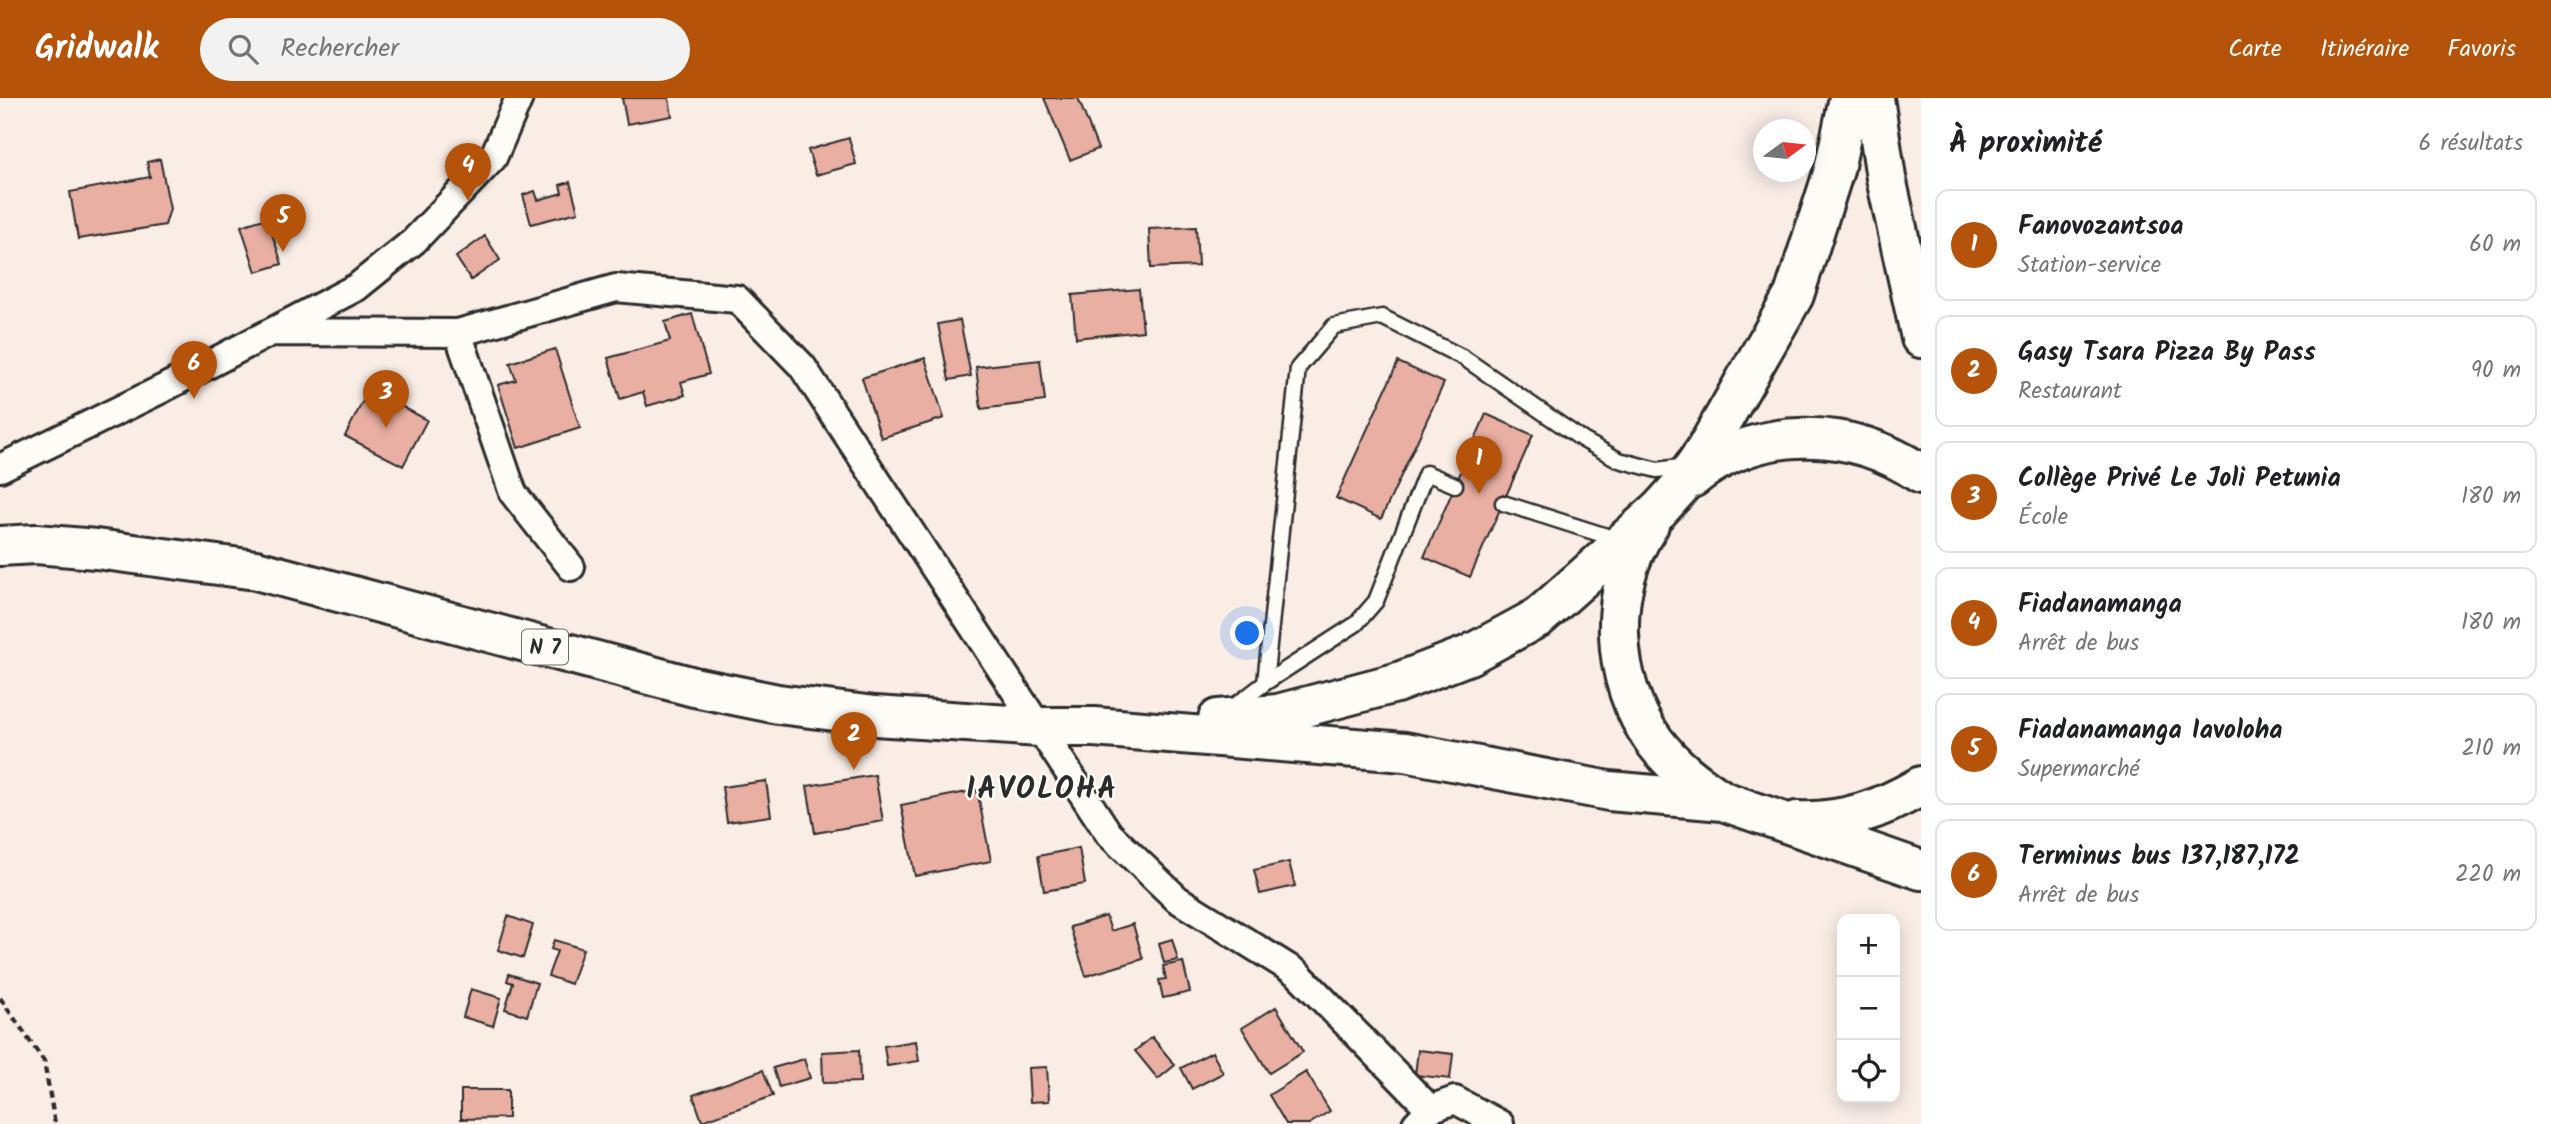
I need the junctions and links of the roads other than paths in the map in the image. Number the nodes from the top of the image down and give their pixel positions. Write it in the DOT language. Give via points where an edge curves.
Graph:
graph roads {
  1 [pos="519,98"];
  2 [pos="1849,98"];
  3 [pos="1874,98"];
  4 [pos="273,332"];
  5 [pos="458,333"];
  6 [pos="1921,338"];
  7 [pos="0,468"];
  8 [pos="1921,474"];
  9 [pos="1455,485"];
  10 [pos="1678,487"];
  11 [pos="1503,503"];
  12 [pos="1623,541"];
  13 [pos="0,546"];
  14 [pos="571,567"];
  15 [pos="1265,683"];
  16 [pos="1218,719"];
  17 [pos="1040,727"];
  18 [pos="1094,727"];
  19 [pos="1921,786"];
  20 [pos="1723,801"];
  21 [pos="1767,816"];
  22 [pos="1921,870"];
  23 [pos="1423,1117"];
  24 [pos="1500,1124"];
  1 -- 4 [label="street" via="493,158 414,241 357,287"];
  2 -- 10 [label="main road" via="1834,170 1794,295"];
  3 -- 6 [label="main road" via="1886,178"];
  4 -- 5 [label="street"];
  4 -- 7 [label="street"];
  5 -- 14 [label="street" via="513,494"];
  5 -- 17 [label="street" via="616,288 737,299 802,366"];
  8 -- 10 [label="main road" via="1903,461 1847,441 1787,438 1729,455"];
  9 -- 15 [label="lane" via="1426,473 1376,601 1356,624"];
  10 -- 12 [label="main road"];
  10 -- 15 [label="lane" via="1657,470 1619,460 1583,440 1464,358 1381,317 1334,326 1298,368"];
  10 -- 20 [label="main road" via="1643,534 1630,563 1622,593 1620,654 1638,713 1654,740 1681,771"];
  11 -- 12 [label="lane"];
  12 -- 16 [label="main road" via="1539,617 1469,655 1396,683 1278,714"];
  13 -- 17 [label="main road, N 7" via="96,549 256,570 694,687 778,704"];
  15 -- 16 [label="lane"];
  16 -- 18 [label="main road"];
  17 -- 18 [label="main road, N 7"];
  17 -- 23 [label="street" via="1109,834 1177,899 1297,973"];
  18 -- 20 [label="main road" via="1405,752 1609,791"];
  19 -- 21 [label="main road" via="1864,814 1799,821"];
  20 -- 21 [label="main road"];
  21 -- 22 [label="main road"];
  23 -- 24 [label="street" via="1455,1100"];
}
